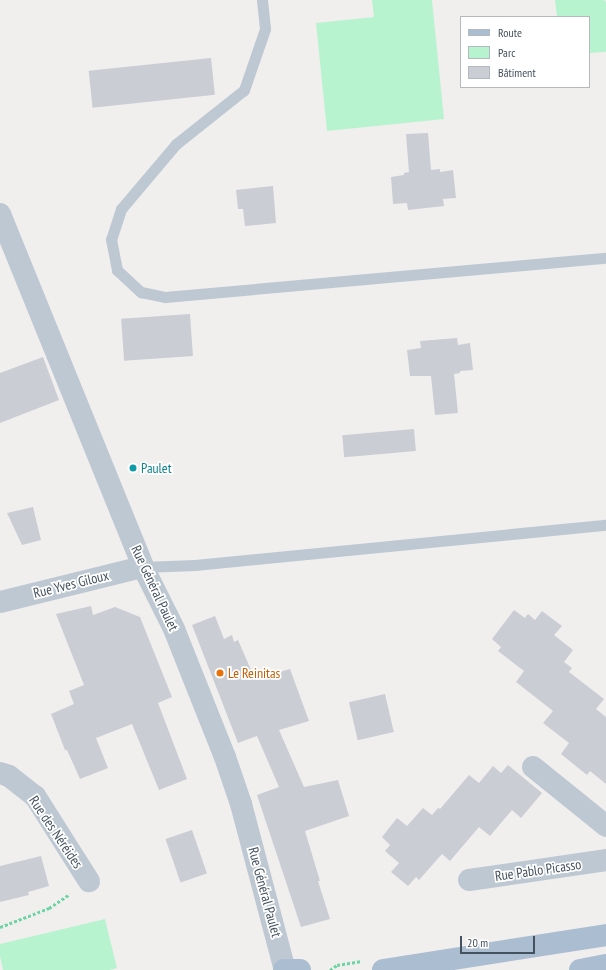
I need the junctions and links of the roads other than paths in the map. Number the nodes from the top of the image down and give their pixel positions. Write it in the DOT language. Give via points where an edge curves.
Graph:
graph roads {
  1 [pos="262,0"];
  2 [pos="0,214"];
  3 [pos="606,258"];
  4 [pos="606,525"];
  5 [pos="143,567"];
  6 [pos="0,602"];
  7 [pos="533,767"];
  8 [pos="0,773"];
  9 [pos="606,826"];
  10 [pos="606,860"];
  11 [pos="469,880"];
  12 [pos="89,881"];
  13 [pos="606,935"];
  14 [pos="606,965"];
  15 [pos="285,970"];
  16 [pos="300,970"];
  17 [pos="383,970"];
  18 [pos="580,970"];
  1 -- 3 [label="lane" via="265,29 244,90 176,144 121,209 111,238 117,270 141,292 165,297"];
  2 -- 5 [label="street, Rue Général Paulet"];
  4 -- 5 [label="lane" via="195,565"];
  5 -- 6 [label="street, Rue Yves Giloux"];
  5 -- 15 [label="street, Rue Général Paulet" via="174,629 227,764 241,804"];
  7 -- 9 [label="street"];
  8 -- 12 [label="street, Rue des Néréides" via="9,776 35,796"];
  10 -- 11 [label="street, Rue Pablo Picasso"];
  13 -- 17 [label="main road"];
  14 -- 18 [label="main road"];
  15 -- 16 [label="main road"];
}
